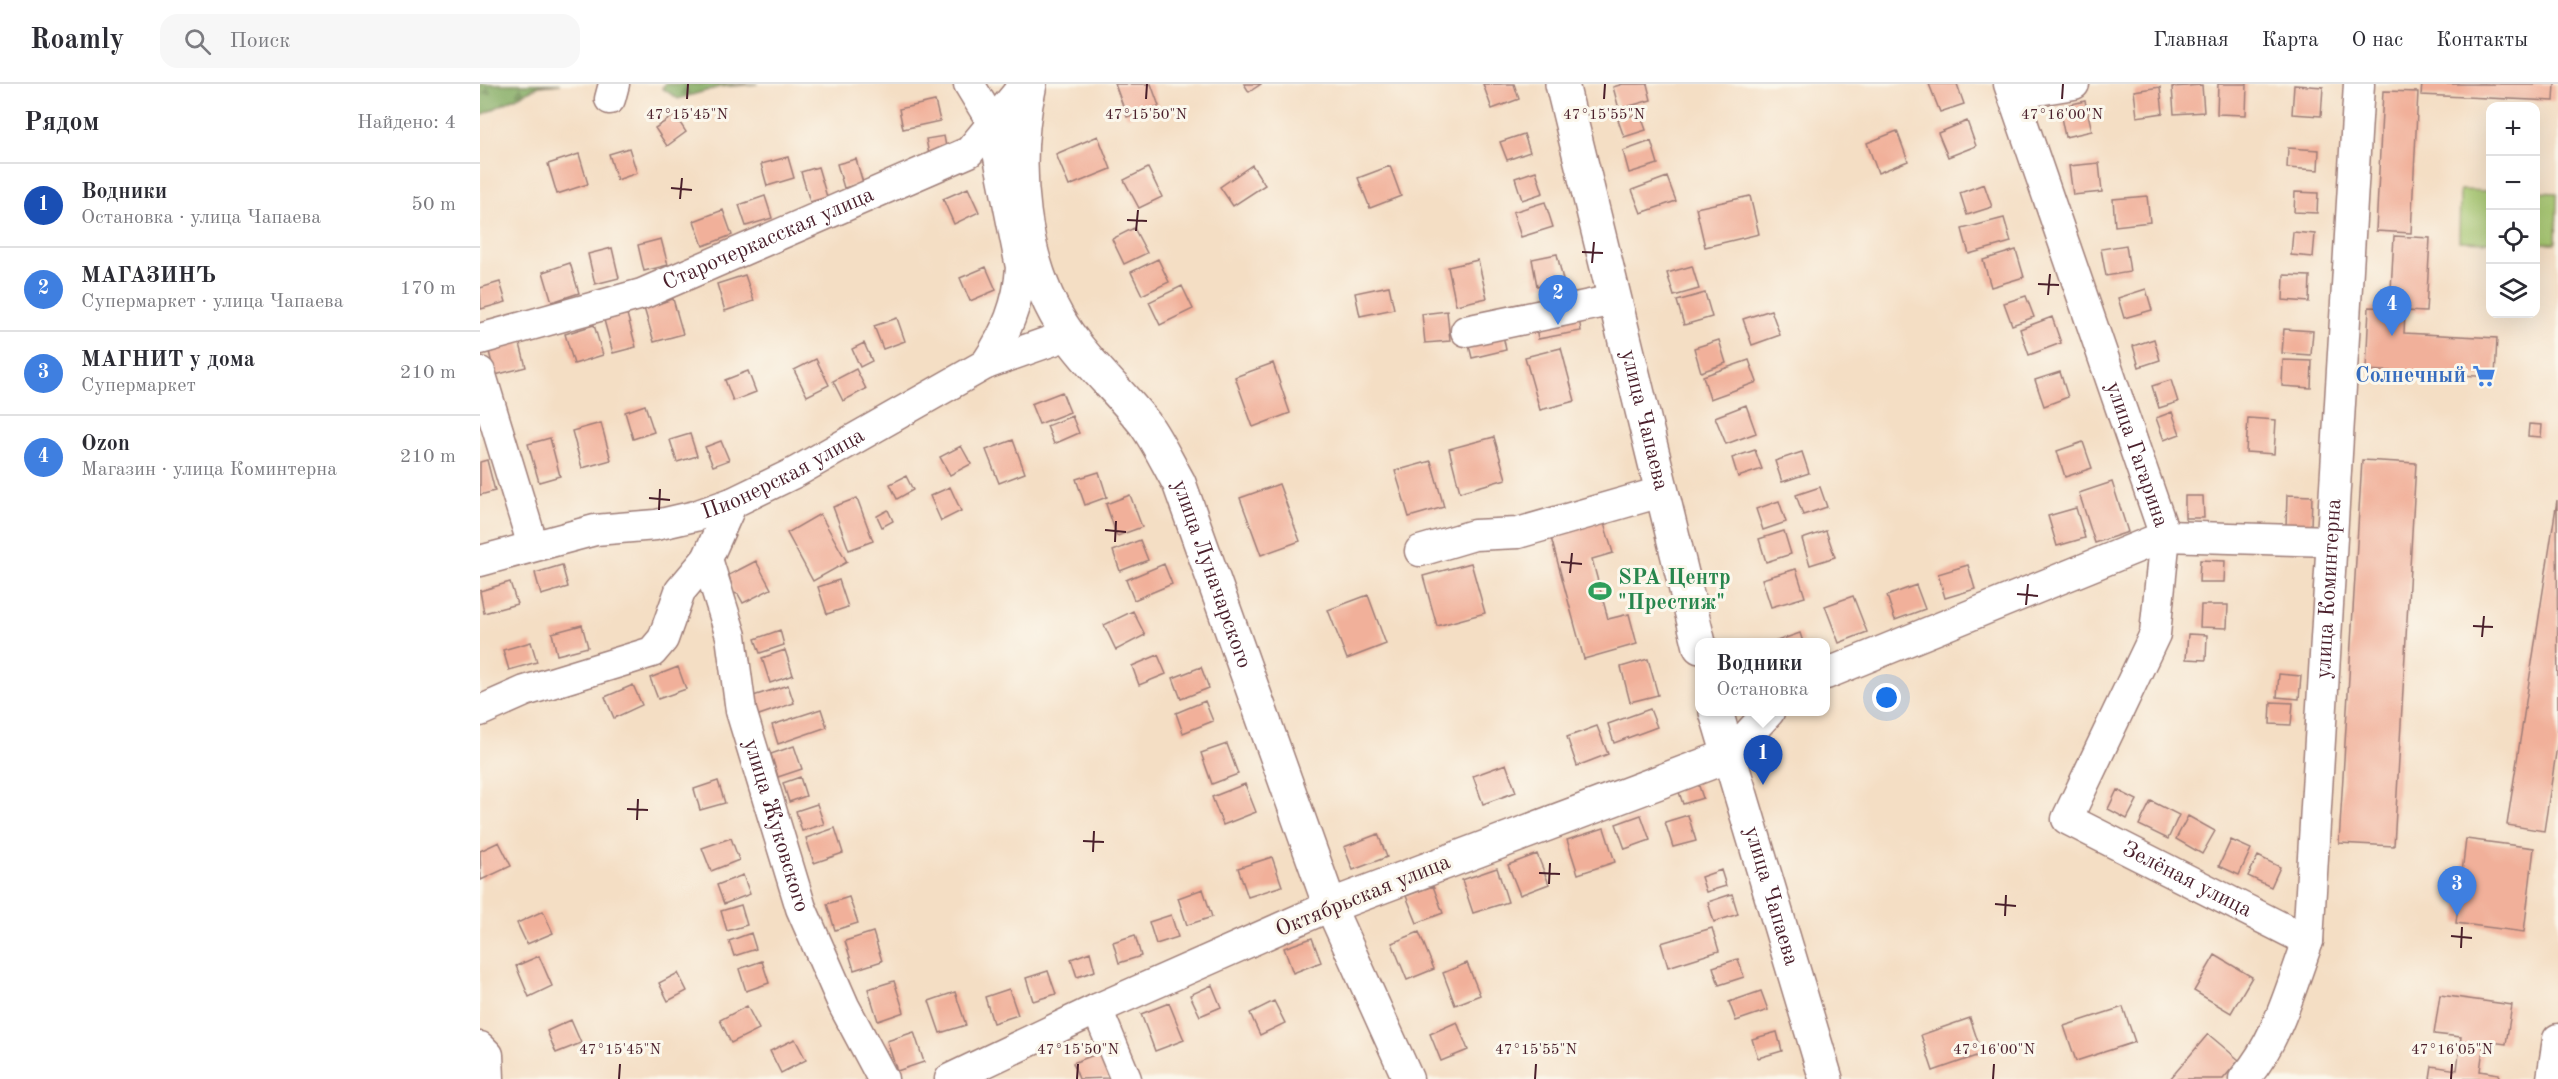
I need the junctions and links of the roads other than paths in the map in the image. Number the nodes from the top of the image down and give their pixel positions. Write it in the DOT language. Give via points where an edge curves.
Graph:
graph roads {
  1 [pos="969,84"];
  2 [pos="1025,84"];
  3 [pos="1030,84"];
  4 [pos="1562,84"];
  5 [pos="2074,84"];
  6 [pos="2359,84"];
  7 [pos="2011,89"];
  8 [pos="992,122"];
  9 [pos="1614,300"];
  10 [pos="1466,331"];
  11 [pos="1068,335"];
  12 [pos="480,339"];
  13 [pos="987,364"];
  14 [pos="480,372"];
  15 [pos="1661,492"];
  16 [pos="732,503"];
  17 [pos="2165,536"];
  18 [pos="2331,541"];
  19 [pos="533,546"];
  20 [pos="1420,551"];
  21 [pos="707,559"];
  22 [pos="480,561"];
  23 [pos="1698,638"];
  24 [pos="1830,672"];
  25 [pos="480,711"];
  26 [pos="1717,716"];
  27 [pos="1764,716"];
  28 [pos="1728,756"];
  29 [pos="2067,819"];
  30 [pos="1330,906"];
  31 [pos="2308,941"];
  32 [pos="1097,1009"];
  33 [pos="2558,1039"];
  34 [pos="480,1047"];
  35 [pos="489,1079"];
  36 [pos="883,1079"];
  37 [pos="950,1079"];
  38 [pos="1126,1079"];
  39 [pos="1407,1079"];
  40 [pos="1826,1079"];
  41 [pos="2244,1079"];
  42 [pos="2552,1079"];
  1 -- 8 [label="street"];
  2 -- 8 [label="street, Старочеркасская улица"];
  3 -- 11 [label="main road, улица Луначарского" via="1019,161 1023,202 1044,289"];
  4 -- 9 [label="main road, улица Чапаева"];
  5 -- 7 [label="street"];
  6 -- 18 [label="street, улица Коминтерна"];
  7 -- 17 [label="street, улица Гагарина"];
  8 -- 12 [label="street, Старочеркасская улица" via="969,152 642,294"];
  8 -- 13 [label="street" via="1021,267 1020,291 1013,314"];
  9 -- 10 [label="street"];
  9 -- 15 [label="main road, улица Чапаева"];
  11 -- 13 [label="street, Пионерская улица"];
  11 -- 30 [label="main road, улица Луначарского" via="1146,425 1179,483"];
  13 -- 16 [label="street, Пионерская улица" via="796,472"];
  14 -- 19 [label="street"];
  15 -- 20 [label="street" via="1518,533 1474,535"];
  15 -- 23 [label="main road, улица Чапаева"];
  16 -- 19 [label="street, Пионерская улица" via="656,525 595,530"];
  16 -- 21 [label="street"];
  17 -- 18 [label="street"];
  17 -- 24 [label="street"];
  17 -- 29 [label="street, улица Гагарина" via="2155,634"];
  18 -- 31 [label="street, улица Коминтерна"];
  19 -- 22 [label="street, Пионерская улица"];
  21 -- 25 [label="street" via="680,591 663,639 652,652 525,691"];
  21 -- 36 [label="street, улица Жуковского" via="731,636 741,711 801,908 844,1006"];
  26 -- 28 [label="main road, улица Чапаева"];
  27 -- 28 [label="street, Октябрьская улица"];
  28 -- 30 [label="main road, Октябрьская улица"];
  28 -- 40 [label="main road, улица Чапаева"];
  29 -- 31 [label="street, Зелёная улица"];
  30 -- 32 [label="street, Октябрьская улица"];
  30 -- 39 [label="street, улица Луначарского"];
  31 -- 41 [label="street, улица Коминтерна" via="2257,1065"];
  32 -- 37 [label="street, Октябрьская улица"];
  32 -- 38 [label="street"];
  33 -- 42 [label="street"];
  34 -- 35 [label="street" via="488,1055"];
}
